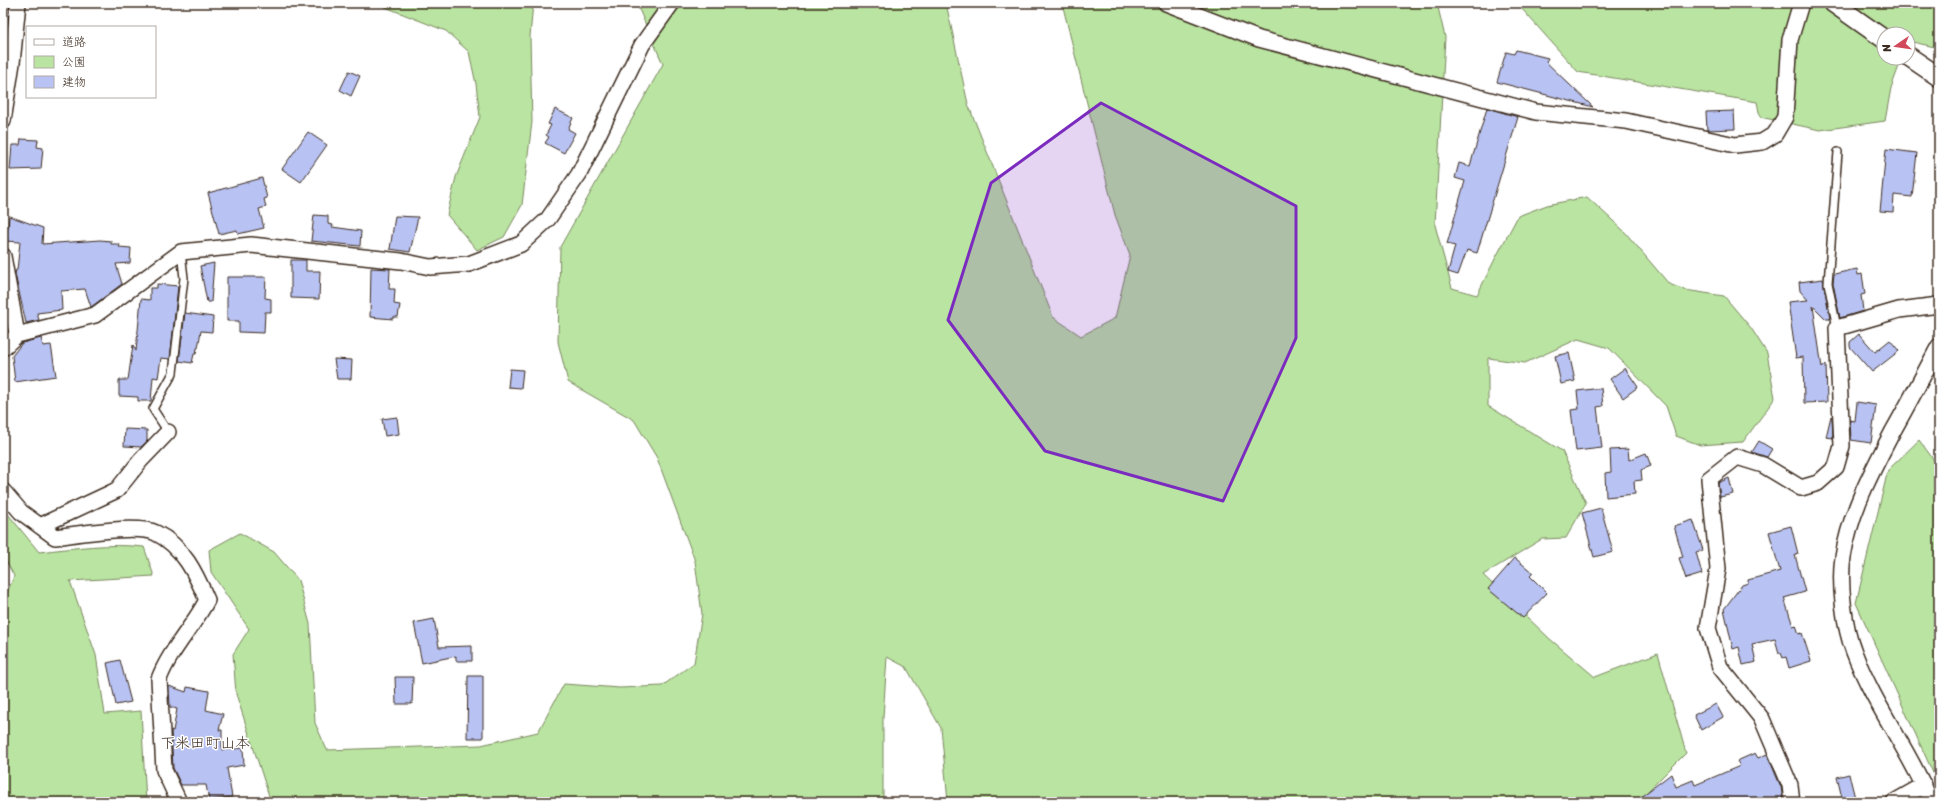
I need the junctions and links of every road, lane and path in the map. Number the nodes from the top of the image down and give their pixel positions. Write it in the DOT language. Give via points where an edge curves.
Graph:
graph roads {
  1 [pos="18,3"];
  2 [pos="672,3"];
  3 [pos="1166,3"];
  4 [pos="1801,3"];
  5 [pos="1833,3"];
  6 [pos="1876,33"];
  7 [pos="1916,61"];
  8 [pos="1939,77"];
  9 [pos="3,121"];
  10 [pos="1838,152"];
  11 [pos="181,252"];
  12 [pos="3,256"];
  13 [pos="1939,305"];
  14 [pos="1837,328"];
  15 [pos="17,335"];
  16 [pos="1939,346"];
  17 [pos="3,348"];
  18 [pos="168,432"];
  19 [pos="3,491"];
  20 [pos="40,526"];
  21 [pos="1924,786"];
  22 [pos="179,802"];
  23 [pos="1792,802"];
  24 [pos="1894,802"];
  25 [pos="1932,802"];
  1 -- 9 [label="street"];
  2 -- 11 [label="street" via="642,45 579,174 548,219 521,244 469,264 430,267 401,261 251,245"];
  3 -- 4 [label="street" via="1259,39 1536,112 1626,122 1735,145 1762,142 1775,134 1785,117 1790,40"];
  5 -- 6 [label="street"];
  7 -- 8 [label="street"];
  10 -- 14 [label="lane" via="1828,283"];
  11 -- 15 [label="street" via="95,315"];
  11 -- 18 [label="lane" via="184,278 173,373 153,409"];
  12 -- 15 [label="street"];
  13 -- 14 [label="street" via="1899,310"];
  14 -- 23 [label="street" via="1842,446 1836,467 1818,483 1801,488 1764,465 1737,457 1708,479 1718,569 1708,628 1720,667 1762,719 1790,785"];
  15 -- 17 [label="street"];
  16 -- 21 [label="street" via="1870,476 1850,528 1843,558 1843,605 1853,651"];
  18 -- 20 [label="street" via="117,490"];
  19 -- 20 [label="street" via="20,512"];
  20 -- 22 [label="street" via="55,537 126,529 155,532 188,560 199,581 207,600 198,618 164,666 159,679 164,770"];
  21 -- 24 [label="street"];
  21 -- 25 [label="street"];
}
